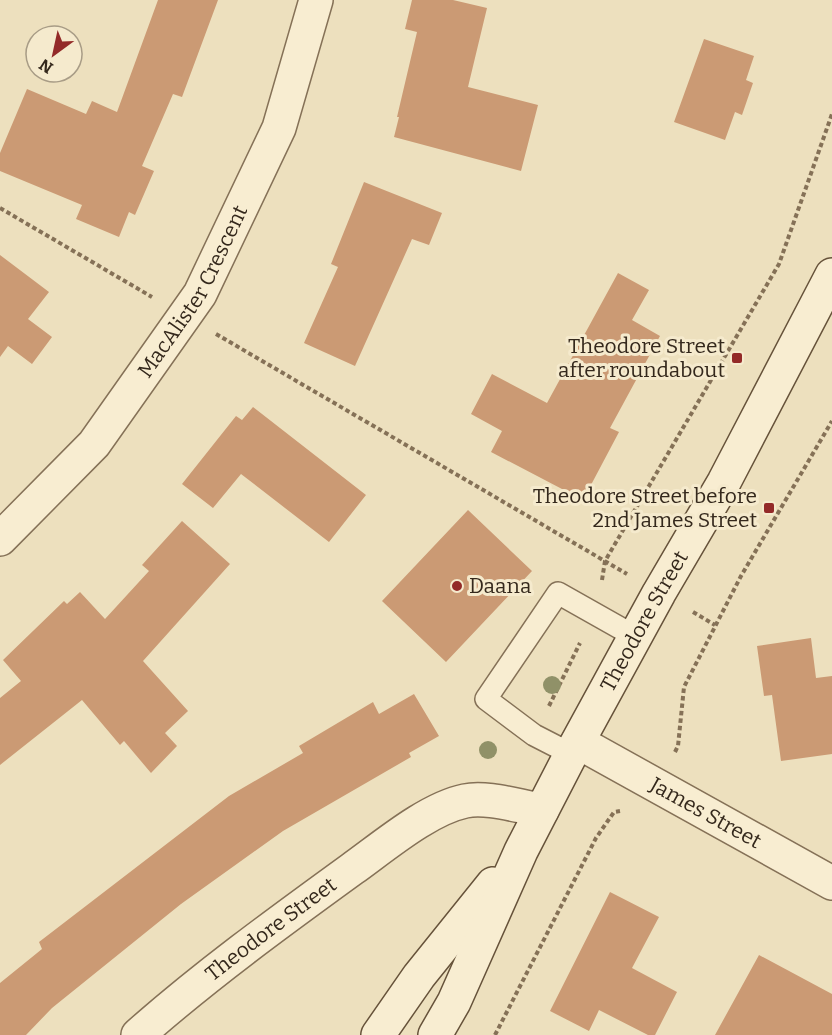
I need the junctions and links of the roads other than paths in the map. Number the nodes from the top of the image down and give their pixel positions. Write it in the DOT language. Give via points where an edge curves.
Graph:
graph roads {
  1 [pos="316,0"];
  2 [pos="832,276"];
  3 [pos="0,539"];
  4 [pos="636,637"];
  5 [pos="574,748"];
  6 [pos="542,810"];
  7 [pos="521,851"];
  8 [pos="832,883"];
  9 [pos="138,1035"];
  10 [pos="378,1035"];
  11 [pos="435,1035"];
  1 -- 3 [label="street, MacAlister Crescent" via="279,128 200,294 94,444"];
  2 -- 4 [label="street, Theodore Street" via="724,482"];
  4 -- 5 [label="street, Theodore Street"];
  4 -- 5 [label="lane" via="558,593 486,699 534,735"];
  5 -- 6 [label="street, Theodore Street"];
  5 -- 8 [label="street, James Street"];
  6 -- 7 [label="street, Theodore Street"];
  6 -- 9 [label="street, Theodore Street" via="479,800 438,811 260,936"];
  7 -- 10 [label="street, Theodore Street" via="419,976"];
  7 -- 11 [label="street, Theodore Street" via="454,1002"];
}
